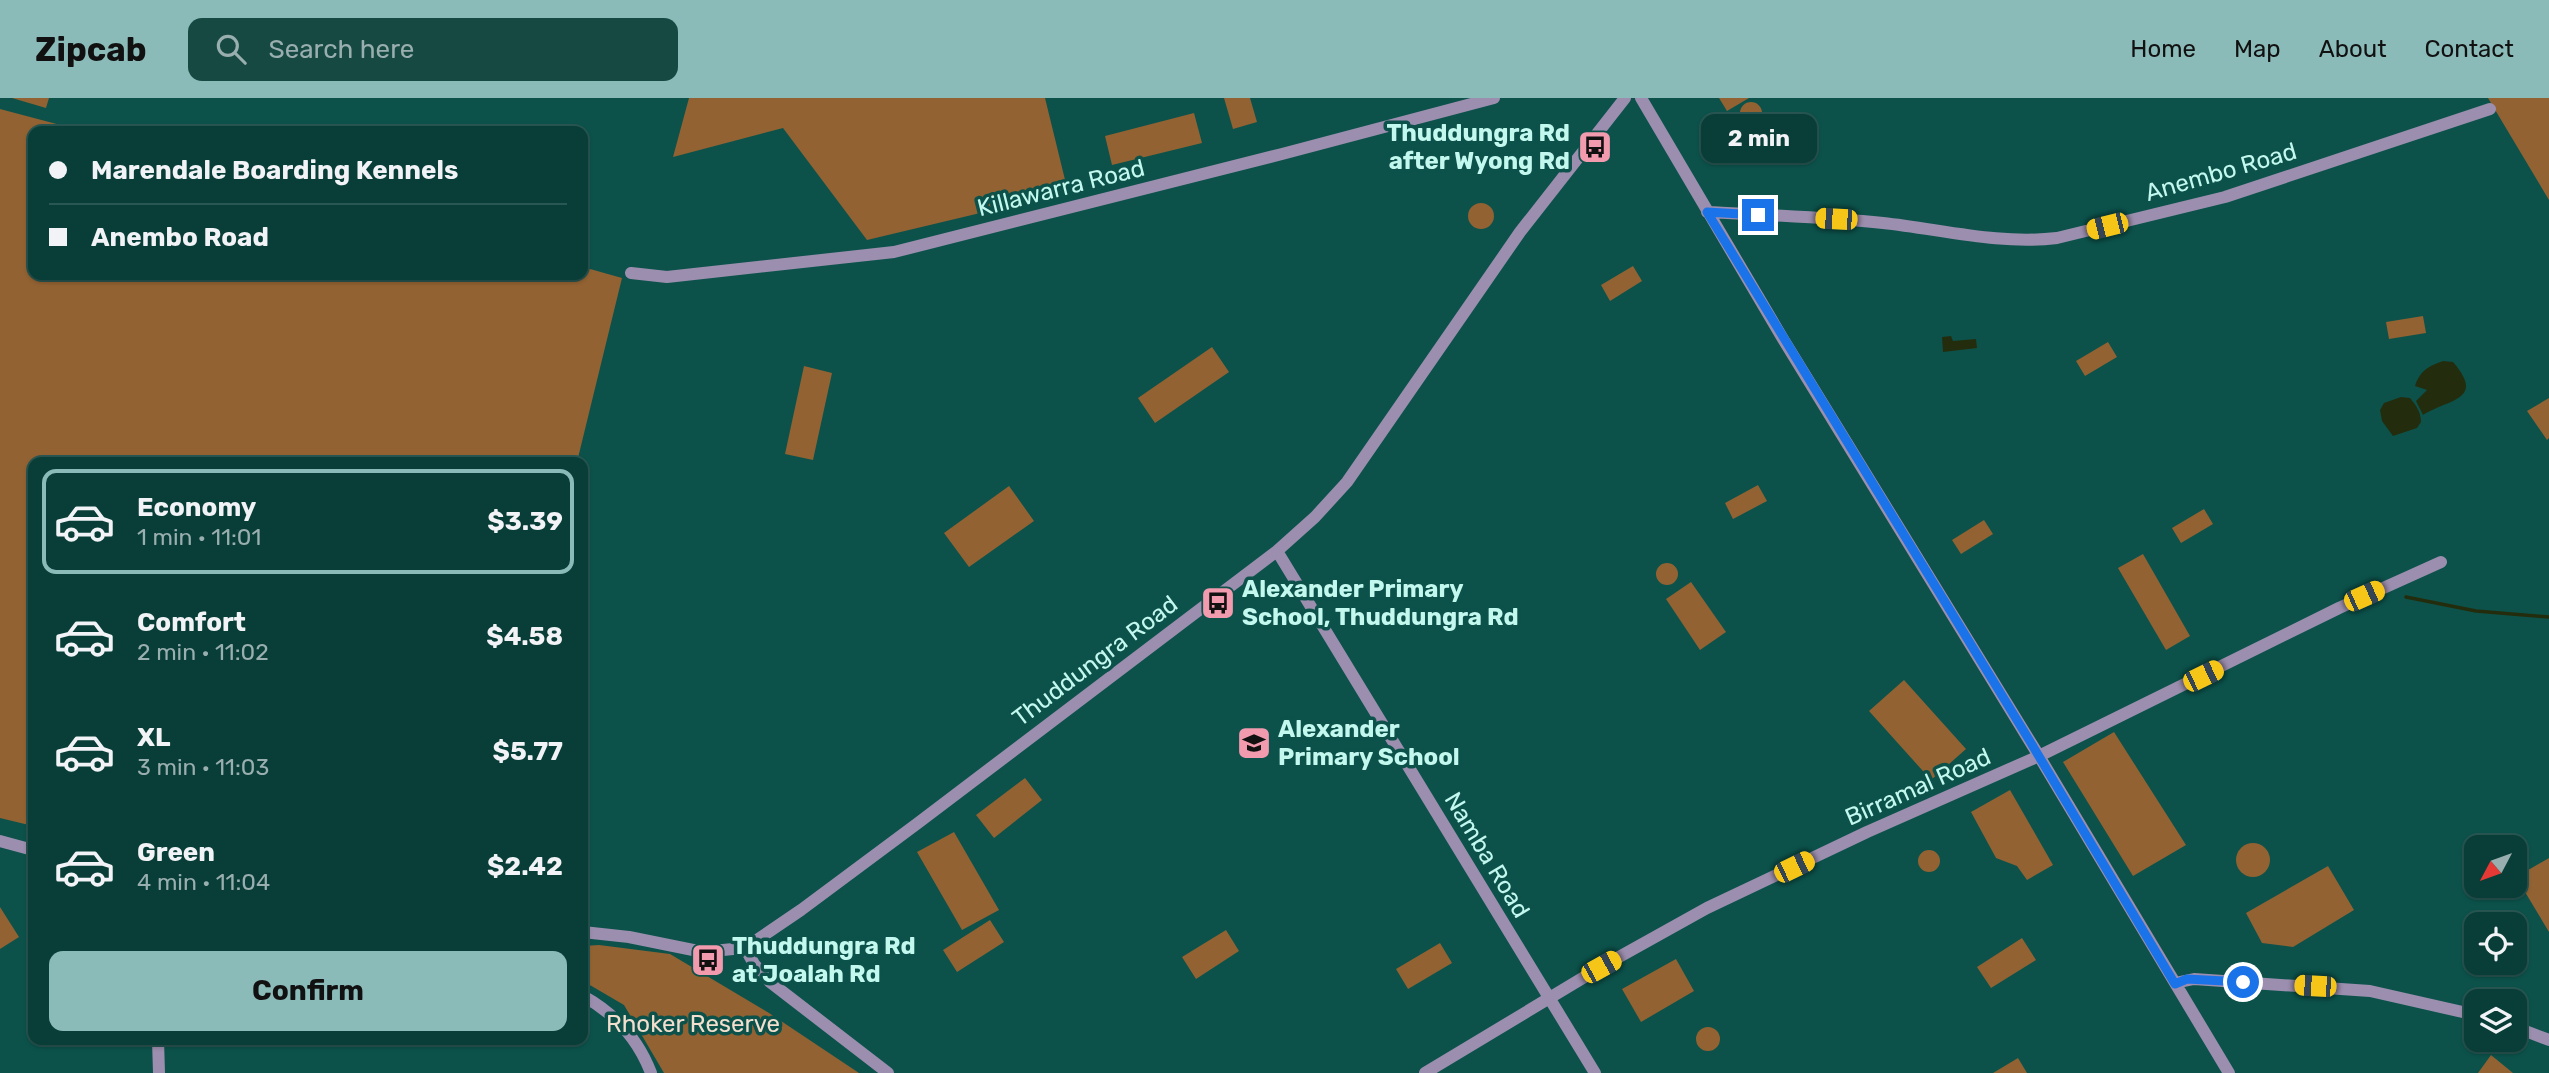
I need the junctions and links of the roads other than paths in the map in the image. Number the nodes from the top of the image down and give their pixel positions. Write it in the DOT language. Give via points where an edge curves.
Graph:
graph roads {
  1 [pos="1494,98"];
  2 [pos="1625,98"];
  3 [pos="1641,98"];
  4 [pos="2490,109"];
  5 [pos="1707,212"];
  6 [pos="631,273"];
  7 [pos="1277,551"];
  8 [pos="2441,562"];
  9 [pos="2039,756"];
  10 [pos="0,841"];
  11 [pos="28,849"];
  12 [pos="588,933"];
  13 [pos="744,946"];
  14 [pos="2175,984"];
  15 [pos="588,999"];
  16 [pos="1550,999"];
  17 [pos="2464,1012"];
  18 [pos="2527,1032"];
  19 [pos="2549,1040"];
  20 [pos="158,1045"];
  21 [pos="159,1073"];
  22 [pos="651,1073"];
  23 [pos="888,1073"];
  24 [pos="1425,1073"];
  25 [pos="1595,1073"];
  26 [pos="2229,1073"];
  1 -- 6 [label="street, Killawarra Road" via="894,252 667,277"];
  2 -- 7 [label="street, Thuddungra Road" via="1520,232 1347,482"];
  3 -- 5 [label="street"];
  4 -- 5 [label="street, Anembo Road" via="2225,197 2035,241 1884,223"];
  5 -- 9 [label="street"];
  7 -- 13 [label="street, Thuddungra Road" via="833,887"];
  7 -- 16 [label="street, Namba Road"];
  8 -- 9 [label="street, Birramal Road"];
  9 -- 14 [label="street"];
  9 -- 16 [label="street, Birramal Road" via="1707,908"];
  10 -- 11 [label="street"];
  12 -- 13 [label="street, Thuddungra Road" via="703,952"];
  13 -- 23 [label="street" via="770,982"];
  14 -- 17 [label="street" via="2194,979 2339,987"];
  14 -- 26 [label="street"];
  15 -- 22 [label="street" via="621,1023"];
  16 -- 24 [label="street, Birramal Road"];
  16 -- 25 [label="street, Namba Road"];
  18 -- 19 [label="street"];
  20 -- 21 [label="street"];
}
